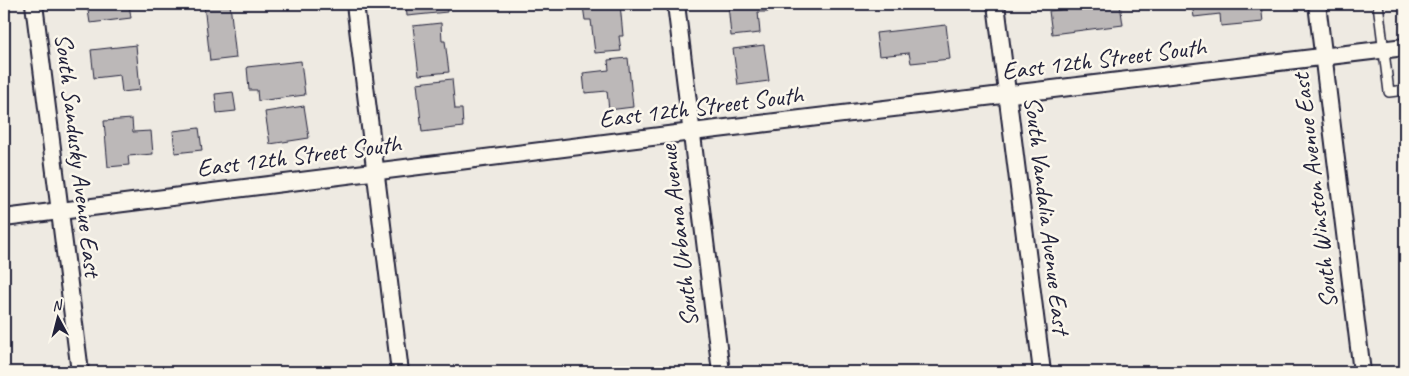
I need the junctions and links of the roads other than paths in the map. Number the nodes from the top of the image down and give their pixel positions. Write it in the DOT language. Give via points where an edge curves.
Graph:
graph roads {
  1 [pos="34,4"];
  2 [pos="355,4"];
  3 [pos="676,4"];
  4 [pos="996,4"];
  5 [pos="1318,4"];
  6 [pos="1378,4"];
  7 [pos="1405,47"];
  8 [pos="1384,50"];
  9 [pos="1324,57"];
  10 [pos="1405,90"];
  11 [pos="1008,96"];
  12 [pos="692,132"];
  13 [pos="376,172"];
  14 [pos="59,211"];
  15 [pos="4,218"];
  16 [pos="80,372"];
  17 [pos="400,372"];
  18 [pos="721,372"];
  19 [pos="1042,372"];
  20 [pos="1362,372"];
  1 -- 14 [label="street, South Sandusky Avenue East"];
  2 -- 13 [label="street"];
  3 -- 12 [label="street, South Urbana Avenue"];
  4 -- 11 [label="street, South Vandalia Avenue East"];
  5 -- 9 [label="street, South Winston Avenue East"];
  6 -- 8 [label="lane"];
  7 -- 8 [label="street, East 12th Street South"];
  8 -- 9 [label="street, East 12th Street South"];
  8 -- 10 [label="lane" via="1389,92"];
  9 -- 11 [label="street, East 12th Street South"];
  9 -- 20 [label="street, South Winston Avenue East"];
  11 -- 12 [label="street, East 12th Street South"];
  11 -- 19 [label="street, South Vandalia Avenue East"];
  12 -- 13 [label="street, East 12th Street South"];
  12 -- 18 [label="street, South Urbana Avenue"];
  13 -- 14 [label="street, East 12th Street South"];
  13 -- 17 [label="street"];
  14 -- 15 [label="street, East 12th Street South"];
  14 -- 16 [label="street, South Sandusky Avenue East"];
}
